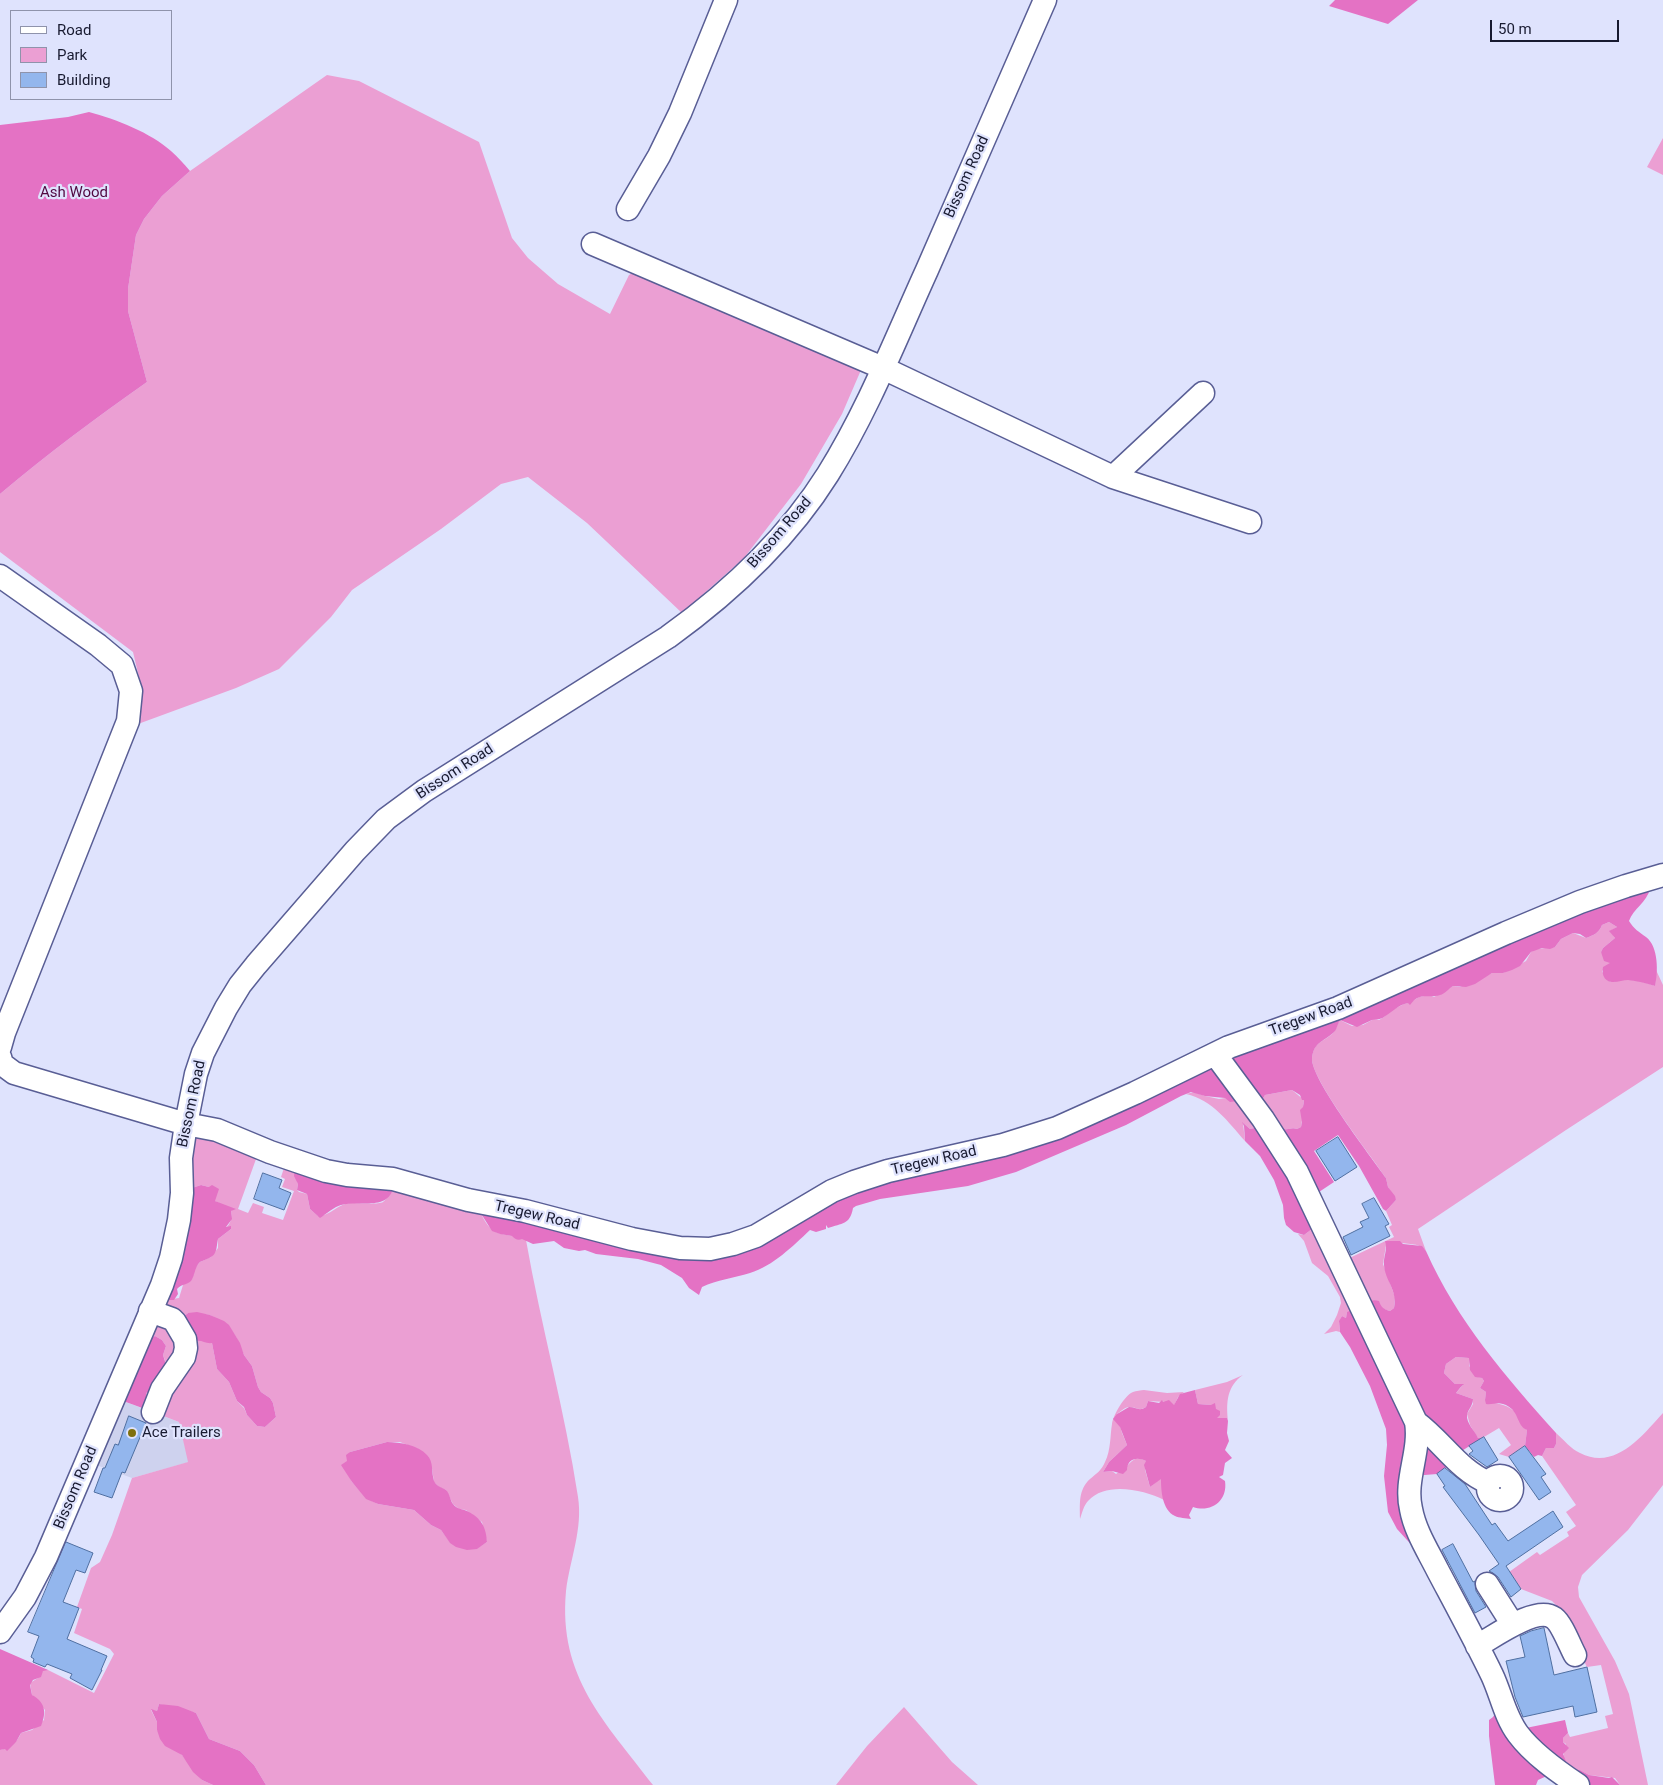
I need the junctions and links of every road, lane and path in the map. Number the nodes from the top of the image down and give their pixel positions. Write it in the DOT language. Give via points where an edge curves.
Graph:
graph roads {
  1 [pos="726,0"];
  2 [pos="1045,0"];
  3 [pos="628,209"];
  4 [pos="593,244"];
  5 [pos="883,368"];
  6 [pos="1203,393"];
  7 [pos="1113,477"];
  8 [pos="1250,522"];
  9 [pos="0,576"];
  10 [pos="1663,875"];
  11 [pos="0,1047"];
  12 [pos="1215,1054"];
  13 [pos="0,1057"];
  14 [pos="186,1124"];
  15 [pos="150,1311"];
  16 [pos="153,1412"];
  17 [pos="1416,1422"];
  18 [pos="1489,1484"];
  19 [pos="1488,1584"];
  20 [pos="1514,1625"];
  21 [pos="0,1632"];
  22 [pos="1477,1646"];
  23 [pos="1575,1655"];
  24 [pos="1578,1785"];
  1 -- 3 [label="street" via="680,113"];
  2 -- 5 [label="street, Bissom Road"];
  4 -- 5 [label="street"];
  5 -- 7 [label="street"];
  5 -- 14 [label="street, Bissom Road" via="844,447 810,499 726,592 668,637 424,791 386,819 354,851 256,965 231,1000 203,1053"];
  6 -- 7 [label="street"];
  7 -- 8 [label="street"];
  9 -- 11 [label="street" via="122,665 131,691 128,721"];
  10 -- 12 [label="street, Tregew Road" via="1571,906 1338,1008"];
  12 -- 14 [label="street, Tregew Road" via="1057,1128 1003,1145 866,1178 832,1191 756,1236 710,1249 680,1248 632,1239 394,1179 326,1171 222,1132"];
  12 -- 17 [label="street" via="1263,1119 1301,1179"];
  13 -- 14 [label="street, Tregew Road" via="2,1064 14,1073"];
  14 -- 15 [label="street, Bissom Road" via="181,1158 179,1220 171,1258"];
  15 -- 16 [label="street" via="175,1322 183,1334 186,1348 184,1357 162,1389"];
  15 -- 21 [label="street, Bissom Road" via="46,1557 25,1597"];
  17 -- 18 [label="street" via="1466,1471"];
  17 -- 22 [label="street" via="1409,1496 1412,1514"];
  19 -- 20 [label="street"];
  20 -- 22 [label="street"];
  20 -- 23 [label="street" via="1532,1616 1551,1616 1560,1625"];
  22 -- 24 [label="street" via="1516,1731 1534,1751"];
}
